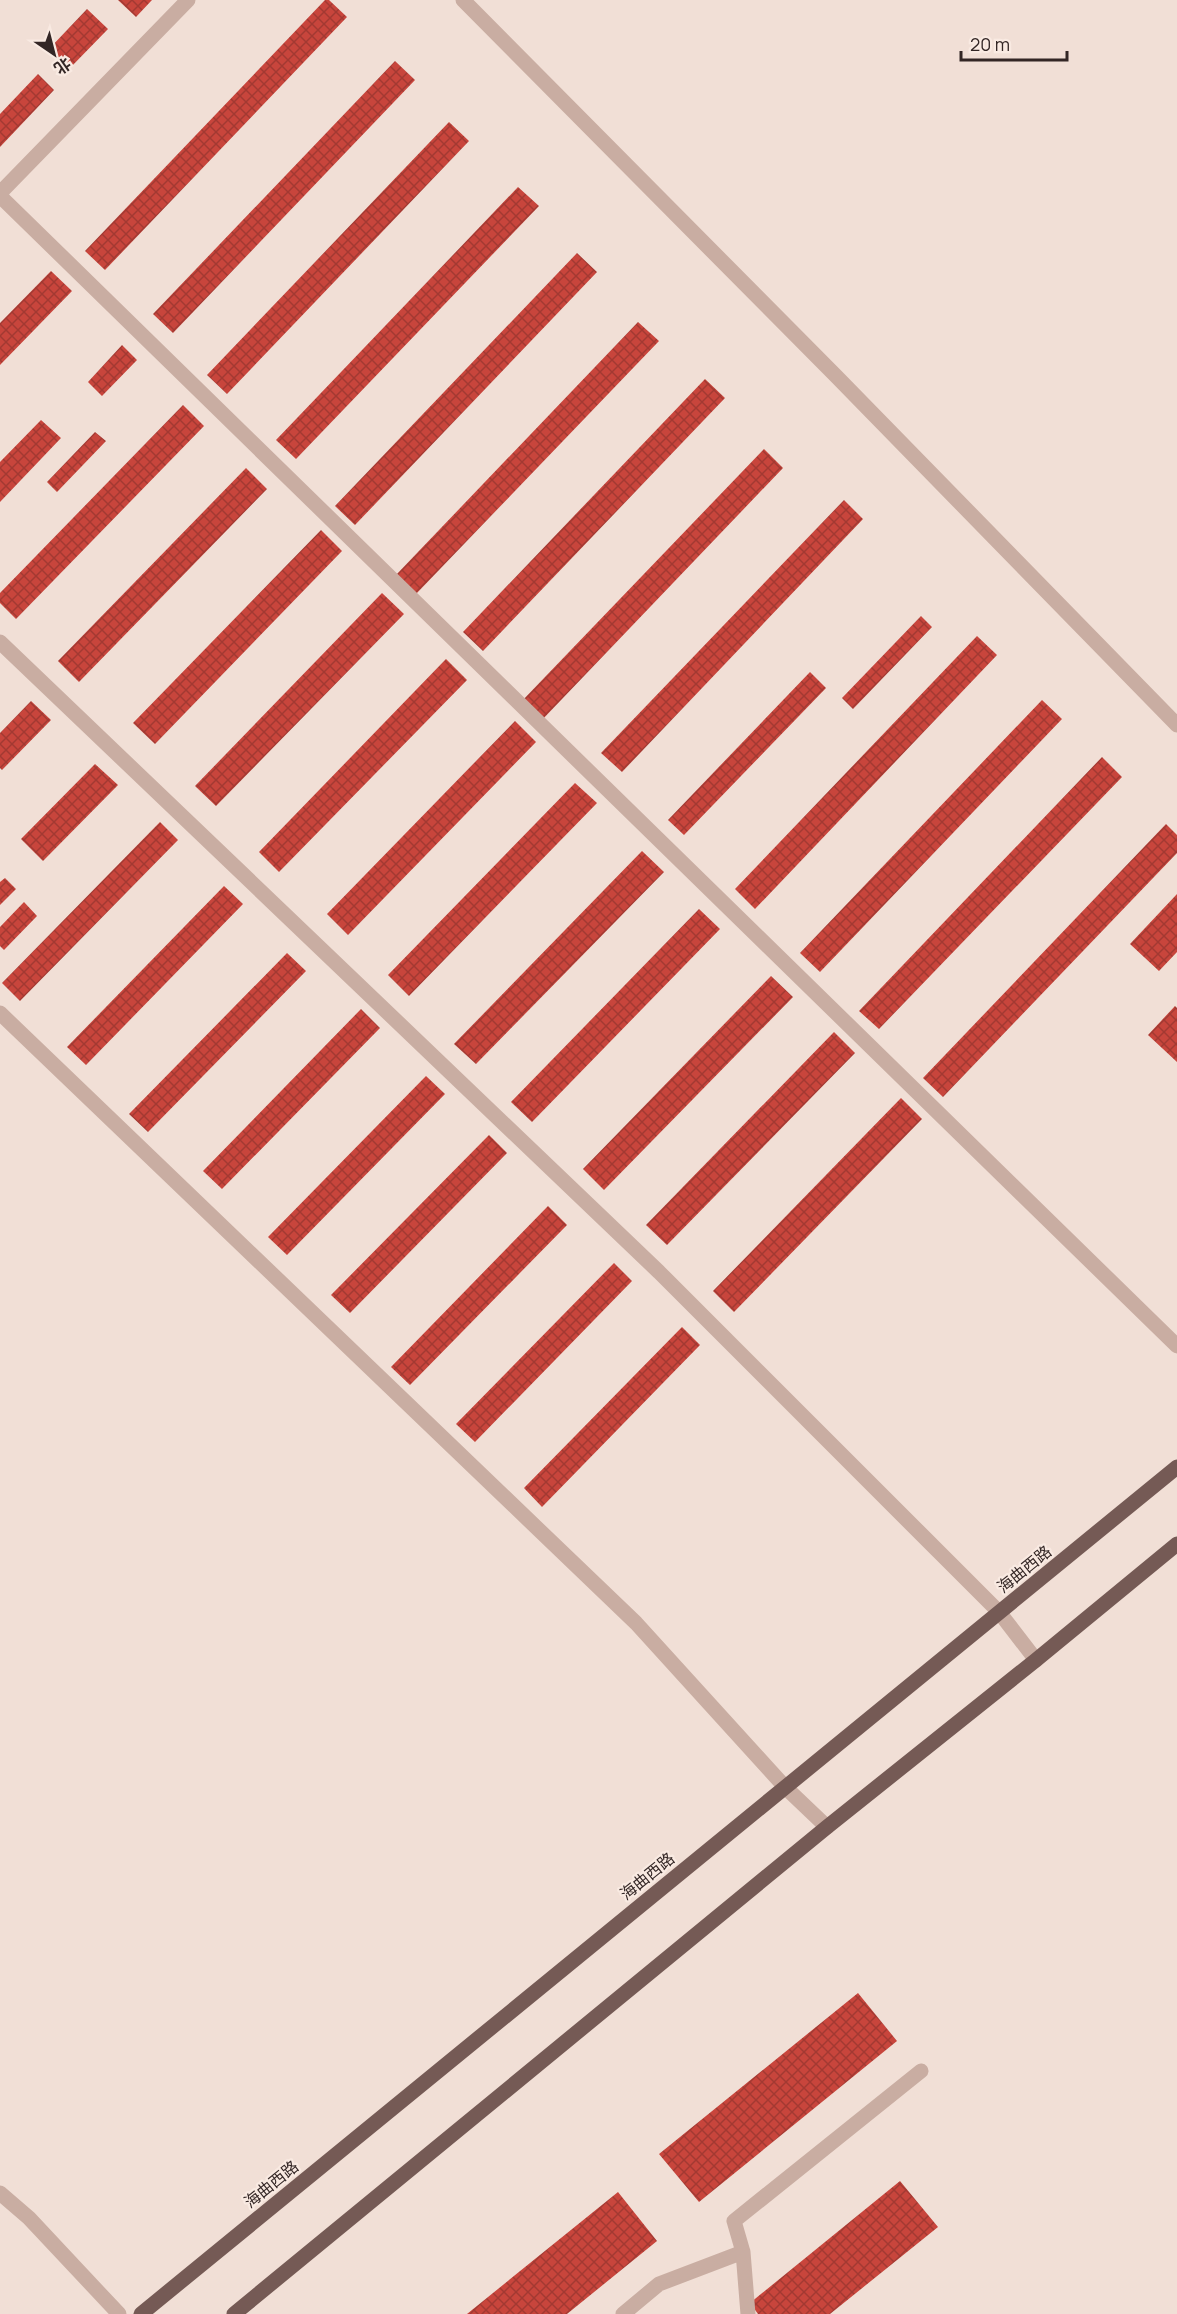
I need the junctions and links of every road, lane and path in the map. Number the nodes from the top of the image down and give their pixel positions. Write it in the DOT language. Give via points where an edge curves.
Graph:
graph roads {
  1 [pos="188,0"];
  2 [pos="463,0"];
  3 [pos="0,195"];
  4 [pos="0,642"];
  5 [pos="1177,725"];
  6 [pos="0,1013"];
  7 [pos="1177,1346"];
  8 [pos="1177,1467"];
  9 [pos="1177,1544"];
  10 [pos="999,1612"];
  11 [pos="1036,1660"];
  12 [pos="785,1787"];
  13 [pos="827,1827"];
  14 [pos="921,2071"];
  15 [pos="0,2193"];
  16 [pos="743,2252"];
  17 [pos="119,2314"];
  18 [pos="141,2314"];
  19 [pos="234,2314"];
  20 [pos="623,2314"];
  21 [pos="748,2314"];
  1 -- 3 [label="street"];
  2 -- 5 [label="street"];
  3 -- 7 [label="street"];
  4 -- 10 [label="street" via="659,1272"];
  6 -- 12 [label="street" via="636,1623"];
  8 -- 10 [label="main road, 海曲西路"];
  9 -- 11 [label="main road"];
  10 -- 11 [label="street"];
  10 -- 12 [label="main road, 海曲西路"];
  11 -- 13 [label="main road"];
  12 -- 13 [label="street"];
  12 -- 18 [label="main road, 海曲西路"];
  13 -- 19 [label="main road"];
  14 -- 16 [label="street" via="734,2221"];
  15 -- 17 [label="street" via="29,2218"];
  16 -- 20 [label="street" via="659,2284"];
  16 -- 21 [label="street"];
}
